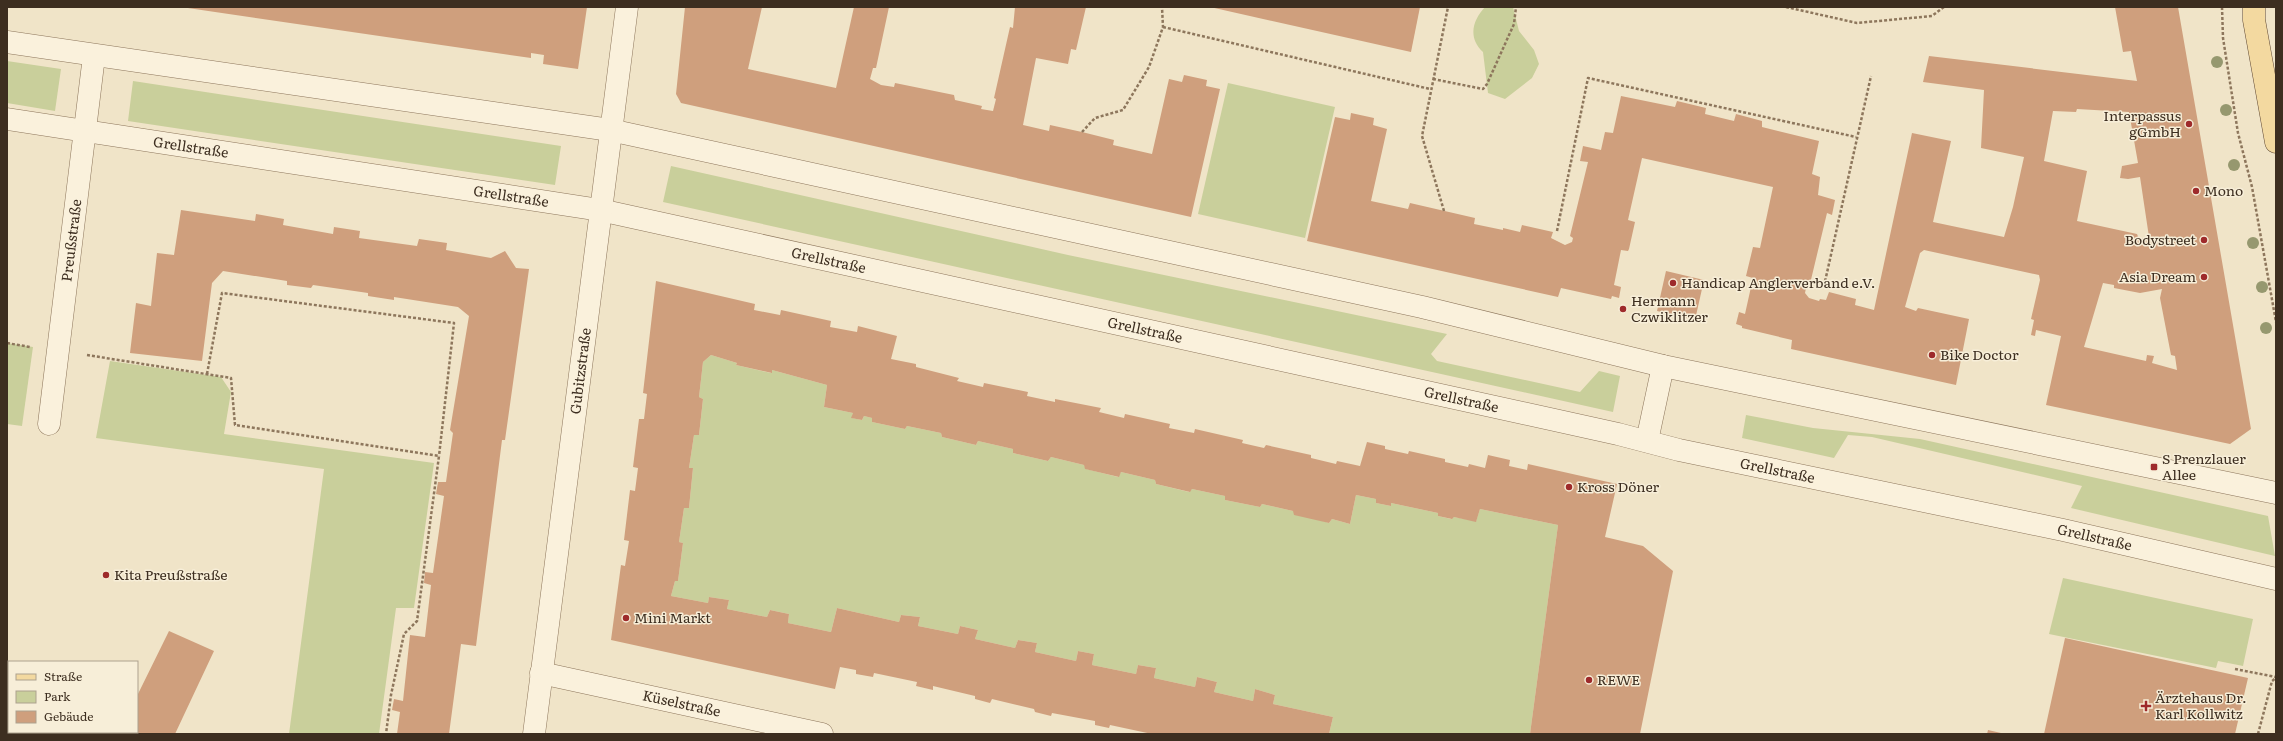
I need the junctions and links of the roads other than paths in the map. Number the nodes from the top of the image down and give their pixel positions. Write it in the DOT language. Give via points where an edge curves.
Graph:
graph roads {
  1 [pos="627,7"];
  2 [pos="2254,7"];
  3 [pos="7,42"];
  4 [pos="94,56"];
  5 [pos="7,119"];
  6 [pos="610,130"];
  7 [pos="84,131"];
  8 [pos="2276,142"];
  9 [pos="600,210"];
  10 [pos="1663,366"];
  11 [pos="49,424"];
  12 [pos="1647,441"];
  13 [pos="2276,493"];
  14 [pos="2276,579"];
  15 [pos="541,674"];
  16 [pos="534,734"];
  17 [pos="822,734"];
  1 -- 6 [label="street, Gubitzstraße"];
  2 -- 8 [label="main road" via="2254,20"];
  3 -- 4 [label="street"];
  4 -- 6 [label="street"];
  4 -- 7 [label="street, Preußstraße"];
  5 -- 7 [label="street, Grellstraße"];
  6 -- 9 [label="street, Gubitzstraße"];
  6 -- 10 [label="street" via="1422,307"];
  7 -- 9 [label="street, Grellstraße"];
  7 -- 11 [label="street, Preußstraße"];
  9 -- 12 [label="street, Grellstraße"];
  9 -- 15 [label="street, Gubitzstraße"];
  10 -- 12 [label="street"];
  10 -- 13 [label="street"];
  12 -- 14 [label="street, Grellstraße" via="1679,450 2063,530"];
  15 -- 16 [label="street, Gubitzstraße"];
  15 -- 17 [label="street, Küselstraße"];
}
